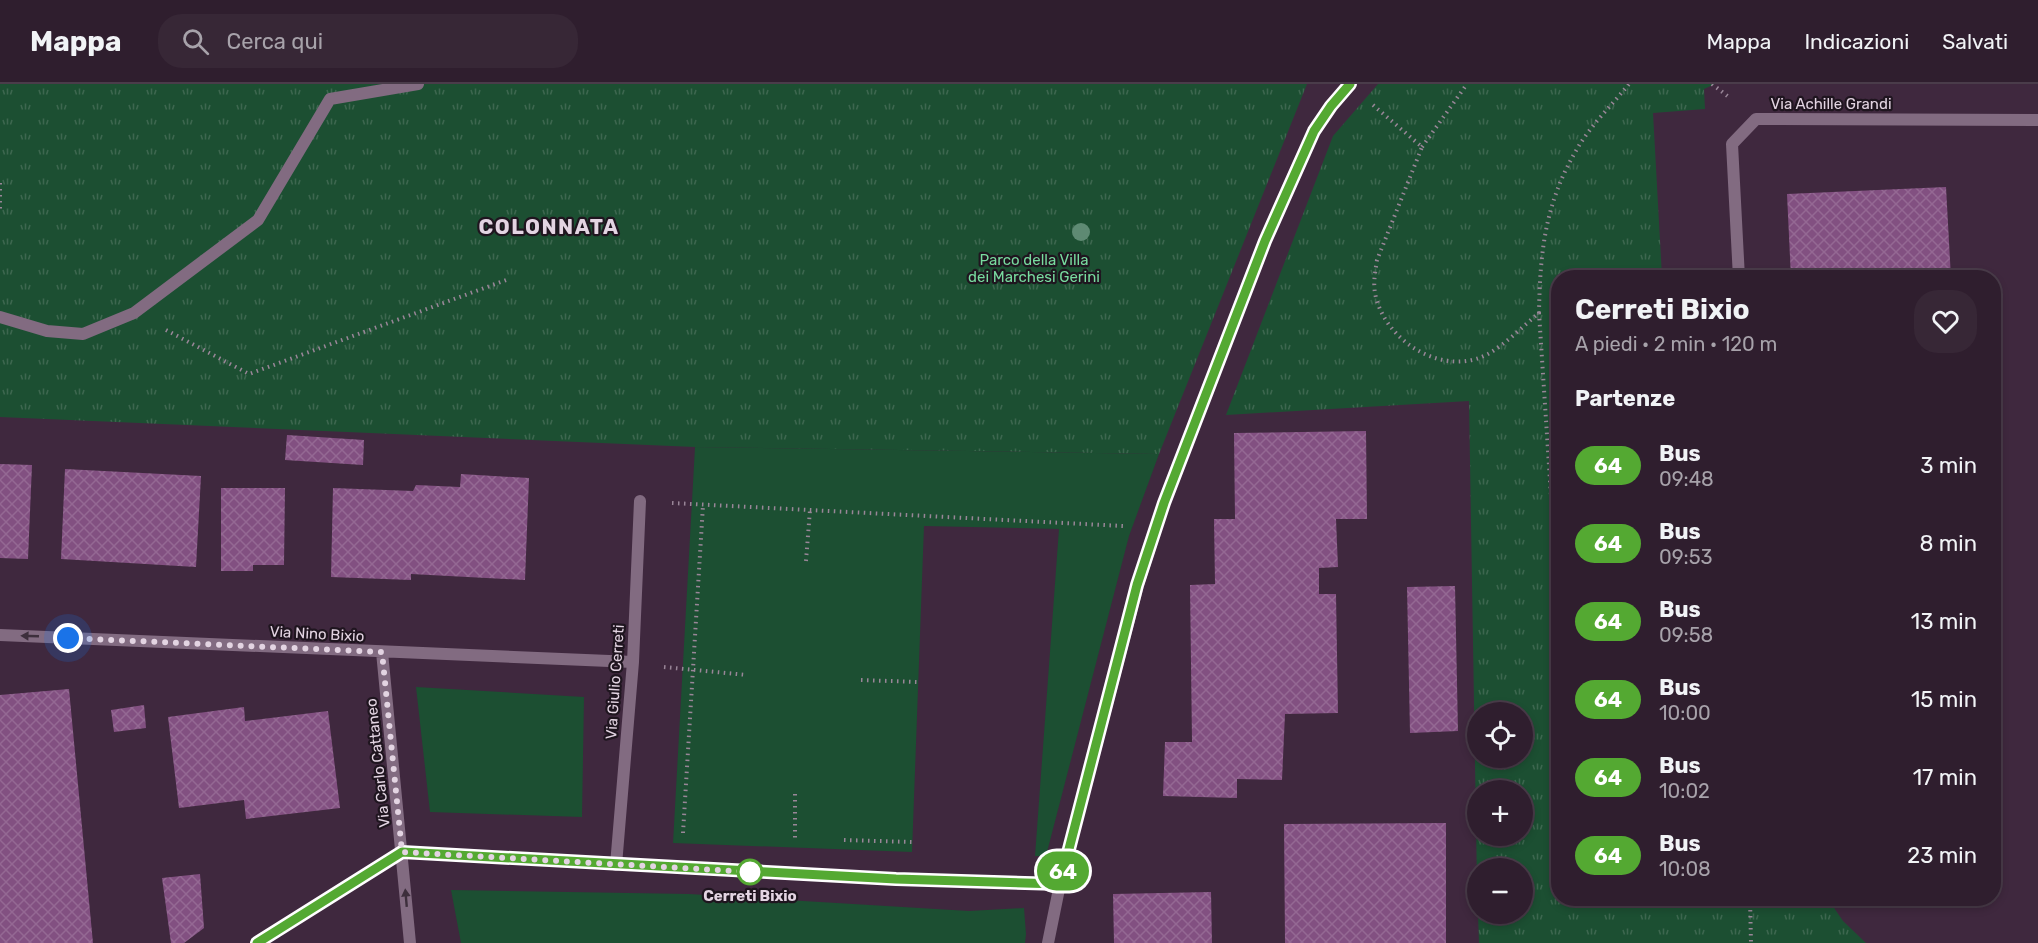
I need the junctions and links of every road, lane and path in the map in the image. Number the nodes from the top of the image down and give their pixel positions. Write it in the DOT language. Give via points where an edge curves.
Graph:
graph roads {
  1 [pos="418,84"];
  2 [pos="1467,84"];
  3 [pos="1629,84"];
  4 [pos="1350,85"];
  5 [pos="2038,120"];
  6 [pos="1422,147"];
  7 [pos="0,183"];
  8 [pos="0,213"];
  9 [pos="1739,270"];
  10 [pos="509,279"];
  11 [pos="134,313"];
  12 [pos="1539,313"];
  13 [pos="0,317"];
  14 [pos="1551,496"];
  15 [pos="640,501"];
  16 [pos="703,505"];
  17 [pos="810,510"];
  18 [pos="1132,527"];
  19 [pos="806,561"];
  20 [pos="0,635"];
  21 [pos="382,652"];
  22 [pos="633,662"];
  23 [pos="692,670"];
  24 [pos="747,675"];
  25 [pos="861,680"];
  26 [pos="918,682"];
  27 [pos="795,794"];
  28 [pos="682,833"];
  29 [pos="806,839"];
  30 [pos="841,840"];
  31 [pos="912,842"];
  32 [pos="402,852"];
  33 [pos="616,865"];
  34 [pos="1060,884"];
  35 [pos="1750,906"];
  36 [pos="257,943"];
  37 [pos="410,943"];
  38 [pos="1048,943"];
  39 [pos="1750,943"];
  1 -- 11 [label="street" via="330,99 258,220"];
  2 -- 6 [label="path"];
  3 -- 12 [label="path" via="1578,147 1561,179 1542,249"];
  4 -- 6 [label="path"];
  4 -- 34 [label="street" via="1314,131 1300,161 1164,503 1137,585"];
  5 -- 9 [label="street, Via Achille Grandi" via="1756,119 1732,144"];
  6 -- 12 [label="path" via="1373,279 1377,303 1388,324 1423,354 1463,361 1488,354"];
  7 -- 8 [label="path"];
  10 -- 11 [label="path" via="249,374"];
  11 -- 13 [label="street" via="83,334 47,331"];
  12 -- 14 [label="path"];
  15 -- 16 [label="path"];
  15 -- 22 [label="street, Via Giulio Cerreti"];
  16 -- 17 [label="path"];
  16 -- 23 [label="path"];
  17 -- 18 [label="path"];
  17 -- 19 [label="path"];
  21 -- 20 [label="street, Via Nino Bixio, one-way"];
  21 -- 22 [label="street, Via Nino Bixio"];
  21 -- 32 [label="street, Via Carlo Cattaneo"];
  22 -- 23 [label="path"];
  22 -- 33 [label="street, Via Giulio Cerreti"];
  23 -- 24 [label="path"];
  23 -- 28 [label="path"];
  25 -- 26 [label="path"];
  27 -- 29 [label="path" via="795,839"];
  30 -- 31 [label="path"];
  32 -- 33 [label="street"];
  32 -- 36 [label="street"];
  37 -- 32 [label="street, Via Carlo Cattaneo, one-way"];
  33 -- 34 [label="street"];
  34 -- 38 [label="street"];
  35 -- 39 [label="path"];
}
